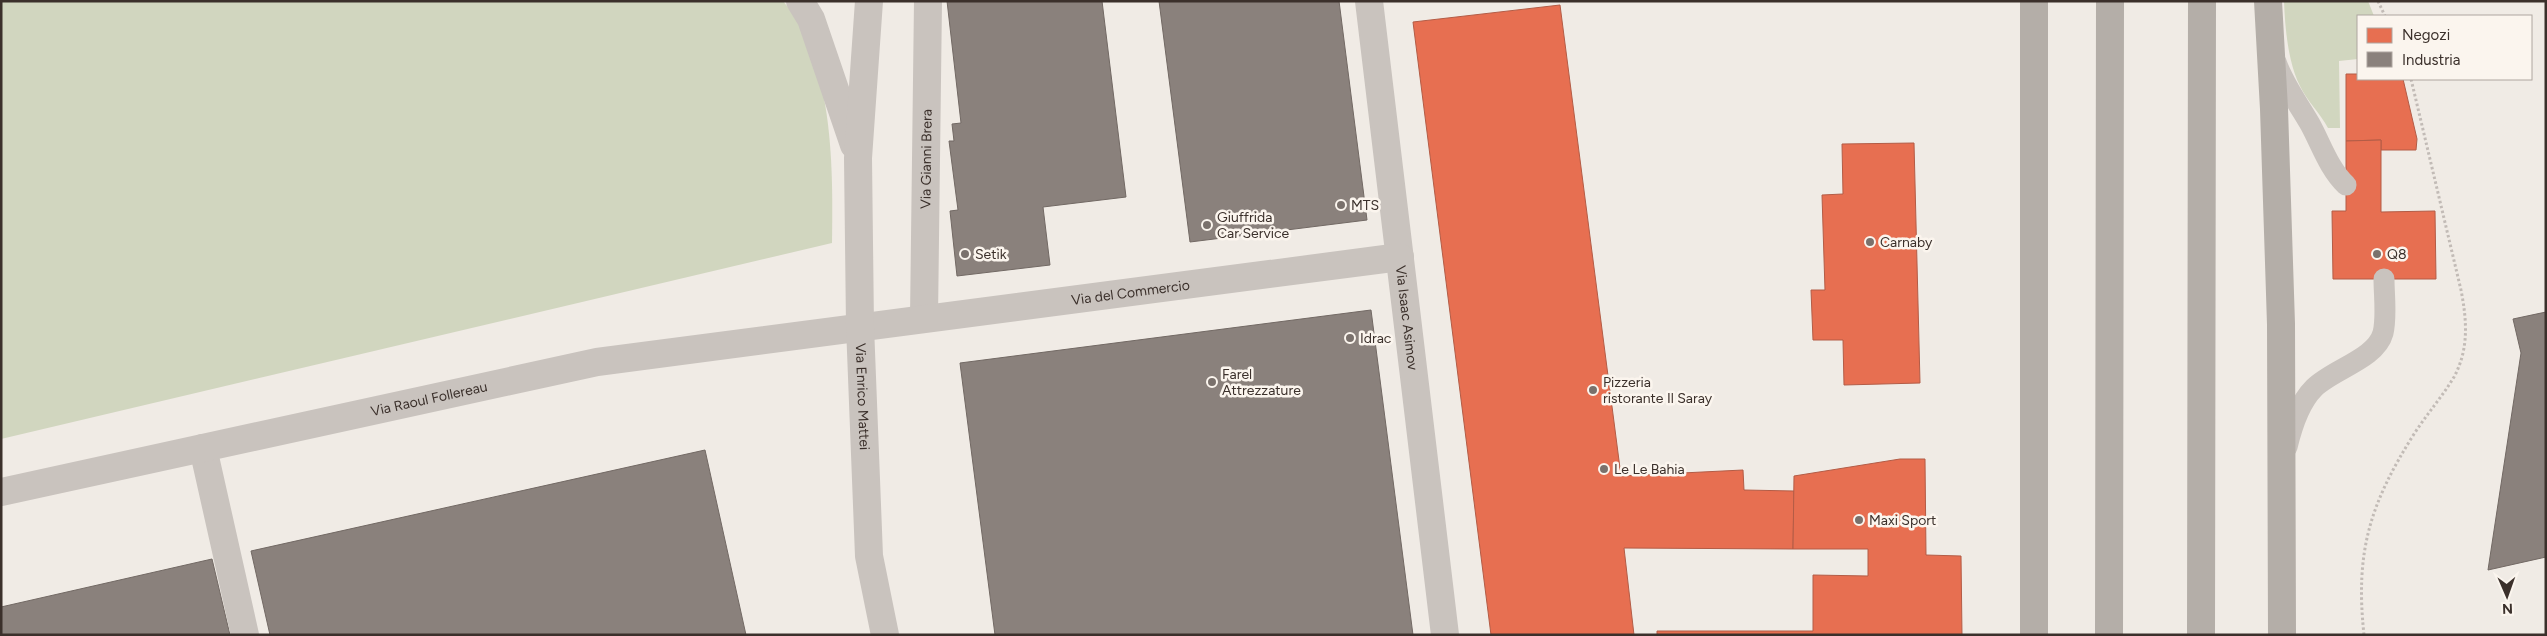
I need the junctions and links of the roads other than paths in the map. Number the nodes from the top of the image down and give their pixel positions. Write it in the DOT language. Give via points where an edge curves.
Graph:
graph roads {
  1 [pos="800,1"];
  2 [pos="869,1"];
  3 [pos="928,1"];
  4 [pos="1369,1"];
  5 [pos="2034,1"];
  6 [pos="2110,1"];
  7 [pos="2202,1"];
  8 [pos="2268,1"];
  9 [pos="2271,34"];
  10 [pos="858,158"];
  11 [pos="2346,184"];
  12 [pos="1400,256"];
  13 [pos="2384,279"];
  14 [pos="924,318"];
  15 [pos="860,326"];
  16 [pos="203,448"];
  17 [pos="1,492"];
  18 [pos="2282,492"];
  19 [pos="245,635"];
  20 [pos="885,635"];
  21 [pos="1446,635"];
  22 [pos="2034,635"];
  23 [pos="2109,635"];
  24 [pos="2201,635"];
  25 [pos="2282,635"];
  1 -- 10 [label="street, Via Enrico Mattei" via="810,19"];
  2 -- 10 [label="street, Via Enrico Mattei"];
  3 -- 14 [label="street, Via Gianni Brera"];
  4 -- 12 [label="street, Via Isaac Asimov"];
  5 -- 22 [label="highway"];
  6 -- 23 [label="highway"];
  7 -- 24 [label="highway"];
  8 -- 9 [label="highway"];
  9 -- 11 [label="lane" via="2275,61 2285,85 2333,169"];
  9 -- 18 [label="highway" via="2281,324"];
  10 -- 15 [label="street, Via Enrico Mattei"];
  12 -- 14 [label="street, Via del Commercio"];
  12 -- 21 [label="street, Via Isaac Asimov"];
  13 -- 18 [label="lane" via="2383,334 2372,350 2321,382 2307,396 2290,435"];
  14 -- 15 [label="street, Via del Commercio"];
  15 -- 16 [label="street, Via Raoul Follereau" via="597,362"];
  15 -- 20 [label="street, Via Enrico Mattei" via="869,556"];
  16 -- 17 [label="street, Via Raoul Follereau"];
  16 -- 19 [label="street"];
  18 -- 25 [label="highway"];
}
